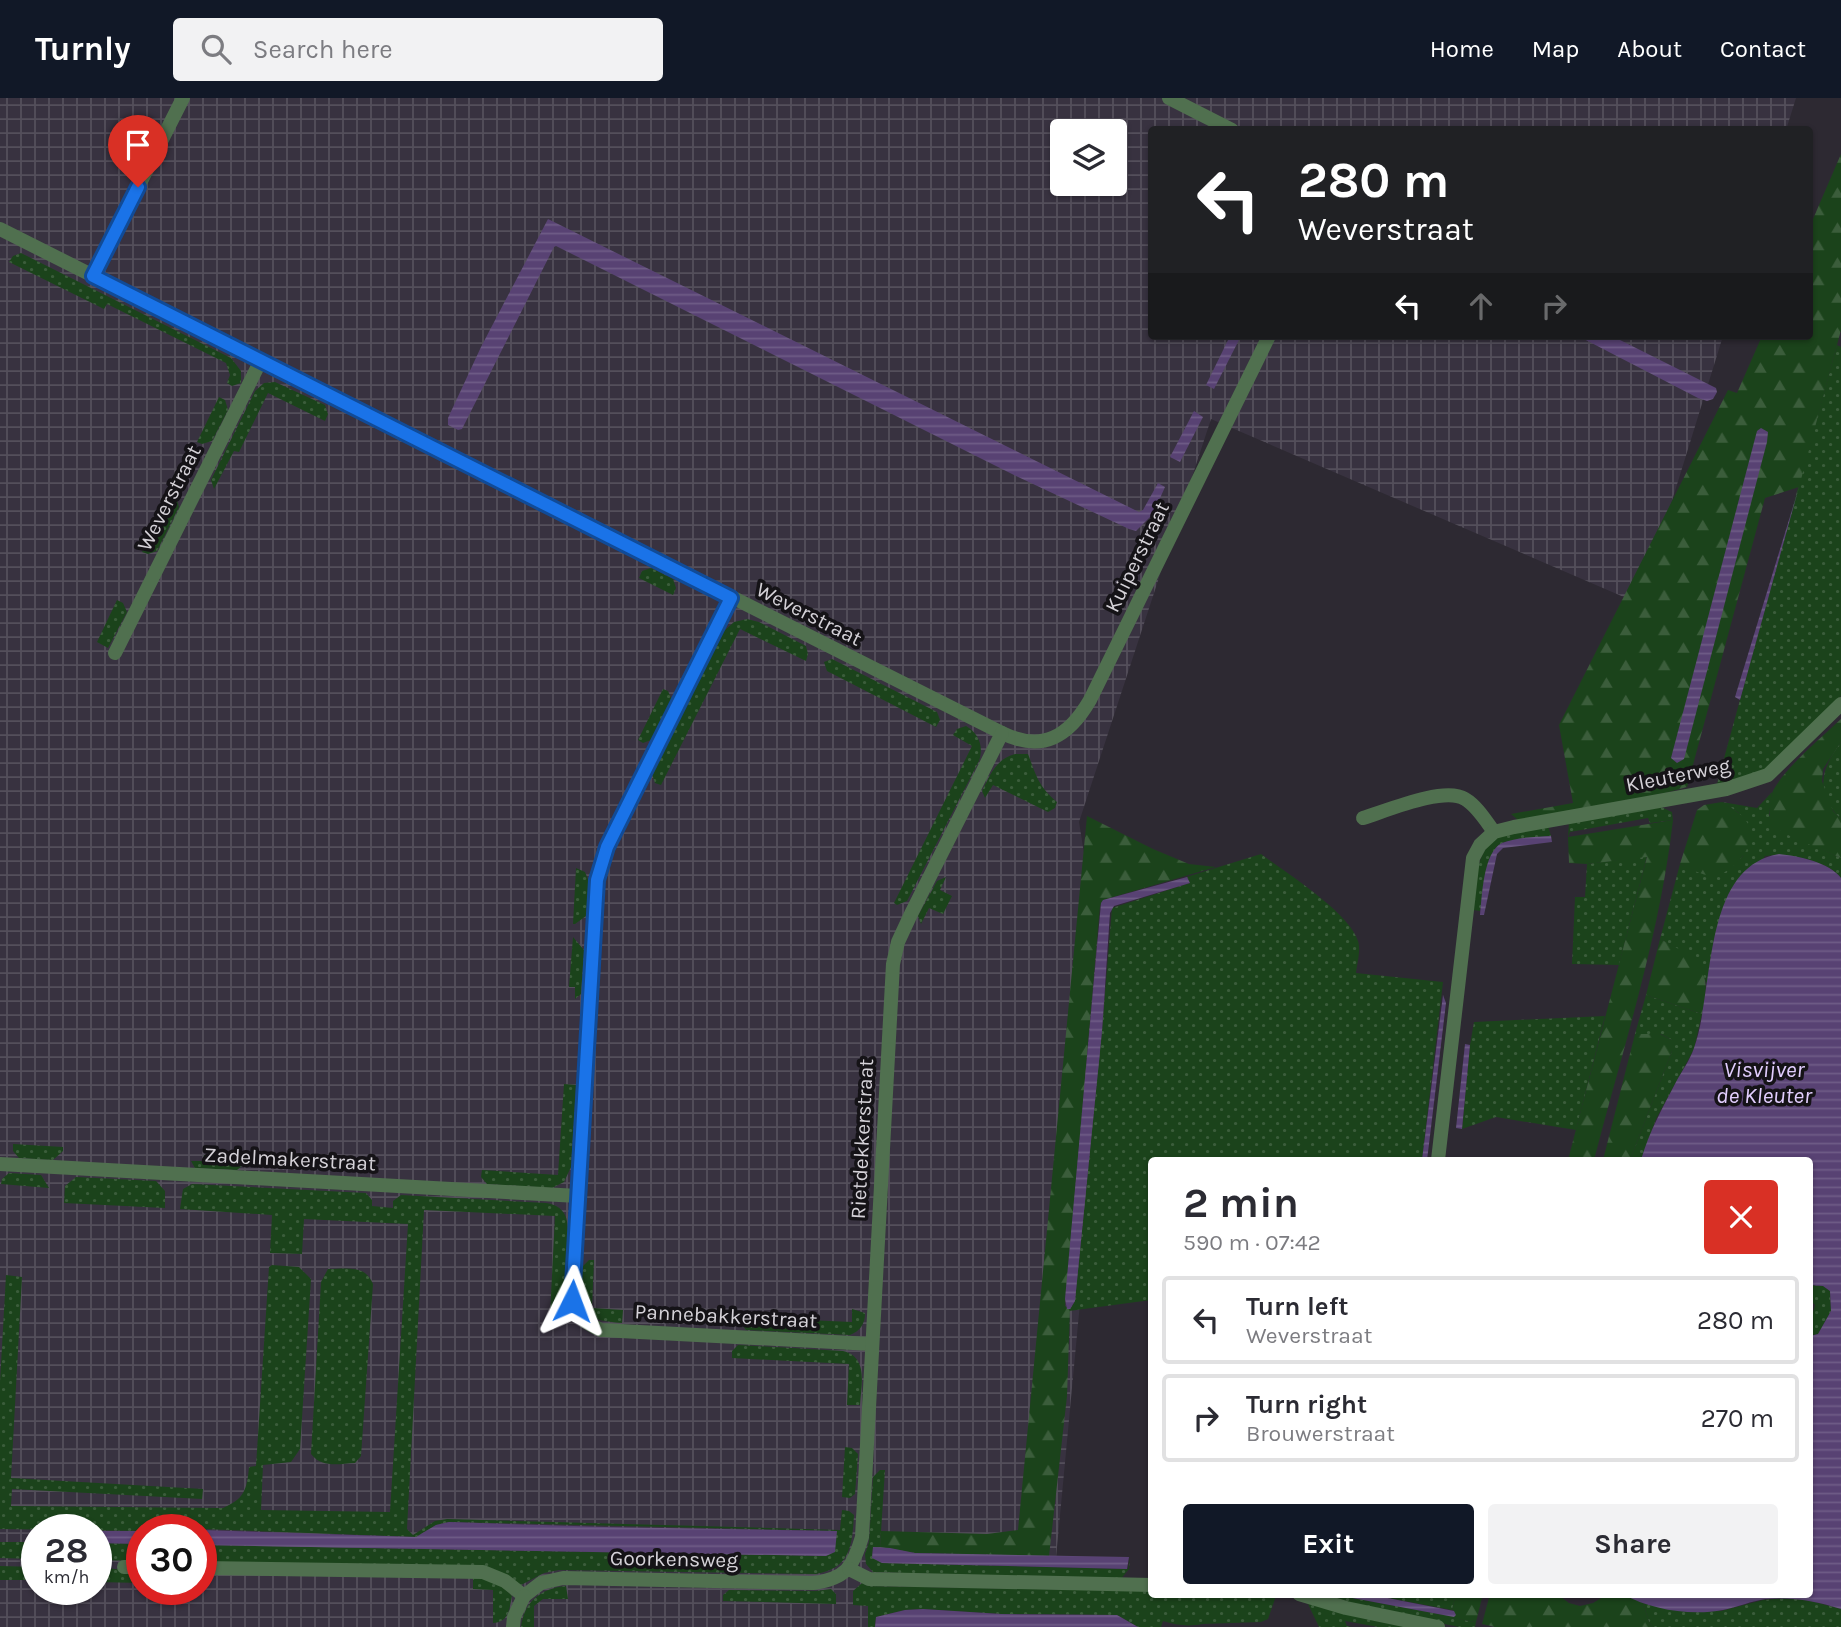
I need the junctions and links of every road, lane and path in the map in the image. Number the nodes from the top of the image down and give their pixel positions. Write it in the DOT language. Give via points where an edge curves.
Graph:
graph roads {
  1 [pos="183,98"];
  2 [pos="1169,98"];
  3 [pos="1223,126"];
  4 [pos="0,229"];
  5 [pos="93,276"];
  6 [pos="1267,340"];
  7 [pos="260,362"];
  8 [pos="731,598"];
  9 [pos="115,653"];
  10 [pos="1841,704"];
  11 [pos="1002,733"];
  12 [pos="1363,818"];
  13 [pos="1494,832"];
  14 [pos="1438,1157"];
  15 [pos="0,1164"];
  16 [pos="578,1196"];
  17 [pos="872,1344"];
  18 [pos="217,1568"];
  19 [pos="849,1569"];
  20 [pos="1148,1585"];
  21 [pos="524,1597"];
  22 [pos="1312,1598"];
  23 [pos="513,1627"];
  24 [pos="1438,1627"];
  1 -- 5 [label="street"];
  2 -- 3 [label="street"];
  4 -- 5 [label="street, Weverstraat"];
  5 -- 7 [label="street, Weverstraat"];
  6 -- 11 [label="street, Kuiperstraat" via="1079,718 1050,740 1032,743"];
  7 -- 8 [label="street, Weverstraat"];
  7 -- 9 [label="street, Weverstraat"];
  8 -- 11 [label="street, Weverstraat"];
  8 -- 16 [label="street, Pannebakkerstraat" via="599,871"];
  10 -- 13 [label="street, Kleuterweg" via="1768,775 1753,781"];
  11 -- 17 [label="street, Rietdekkerstraat" via="911,914 893,964"];
  12 -- 13 [label="street" via="1440,795 1455,795 1478,811"];
  13 -- 14 [label="street" via="1473,858"];
  15 -- 16 [label="street, Zadelmakerstraat"];
  16 -- 17 [label="street, Pannebakkerstraat" via="572,1301 577,1315 588,1324 601,1330"];
  17 -- 19 [label="street, Rietdekkerstraat" via="862,1537"];
  18 -- 21 [label="street" via="483,1572 505,1581"];
  19 -- 20 [label="street" via="869,1580"];
  19 -- 21 [label="street, Goorkensweg" via="833,1580 813,1583 563,1578 541,1583"];
  21 -- 23 [label="street"];
  22 -- 24 [label="street"];
}
